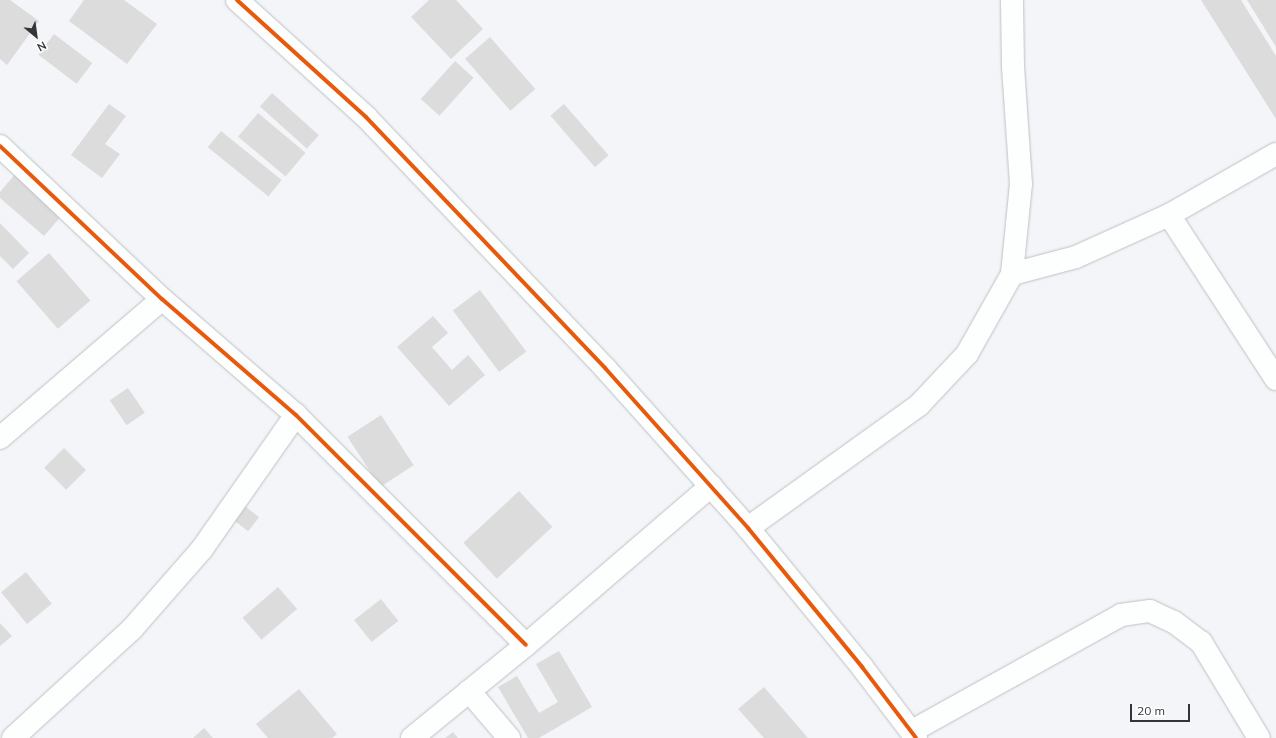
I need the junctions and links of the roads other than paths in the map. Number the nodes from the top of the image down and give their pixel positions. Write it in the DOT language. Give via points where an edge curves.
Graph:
graph roads {
  1 [pos="237,0"];
  2 [pos="1012,0"];
  3 [pos="0,146"];
  4 [pos="1276,154"];
  5 [pos="1169,215"];
  6 [pos="1012,274"];
  7 [pos="162,300"];
  8 [pos="1276,379"];
  9 [pos="296,415"];
  10 [pos="0,438"];
  11 [pos="711,486"];
  12 [pos="748,528"];
  13 [pos="526,645"];
  14 [pos="469,691"];
  15 [pos="914,735"];
  16 [pos="12,738"];
  17 [pos="412,738"];
  18 [pos="509,738"];
  19 [pos="1259,738"];
  1 -- 11 [label="street" via="372,122 605,368"];
  2 -- 6 [label="street" via="1013,66 1021,184"];
  3 -- 7 [label="street"];
  4 -- 5 [label="street"];
  5 -- 6 [label="street" via="1076,257"];
  5 -- 8 [label="street"];
  6 -- 12 [label="street" via="967,354 919,405"];
  7 -- 9 [label="street"];
  7 -- 10 [label="street"];
  9 -- 13 [label="street"];
  9 -- 16 [label="street" via="192,560 132,628"];
  11 -- 12 [label="street"];
  11 -- 13 [label="street"];
  12 -- 15 [label="street"];
  13 -- 14 [label="street"];
  14 -- 17 [label="street"];
  14 -- 18 [label="street"];
  15 -- 19 [label="street" via="1121,616 1150,611 1174,622 1201,642"];
}
